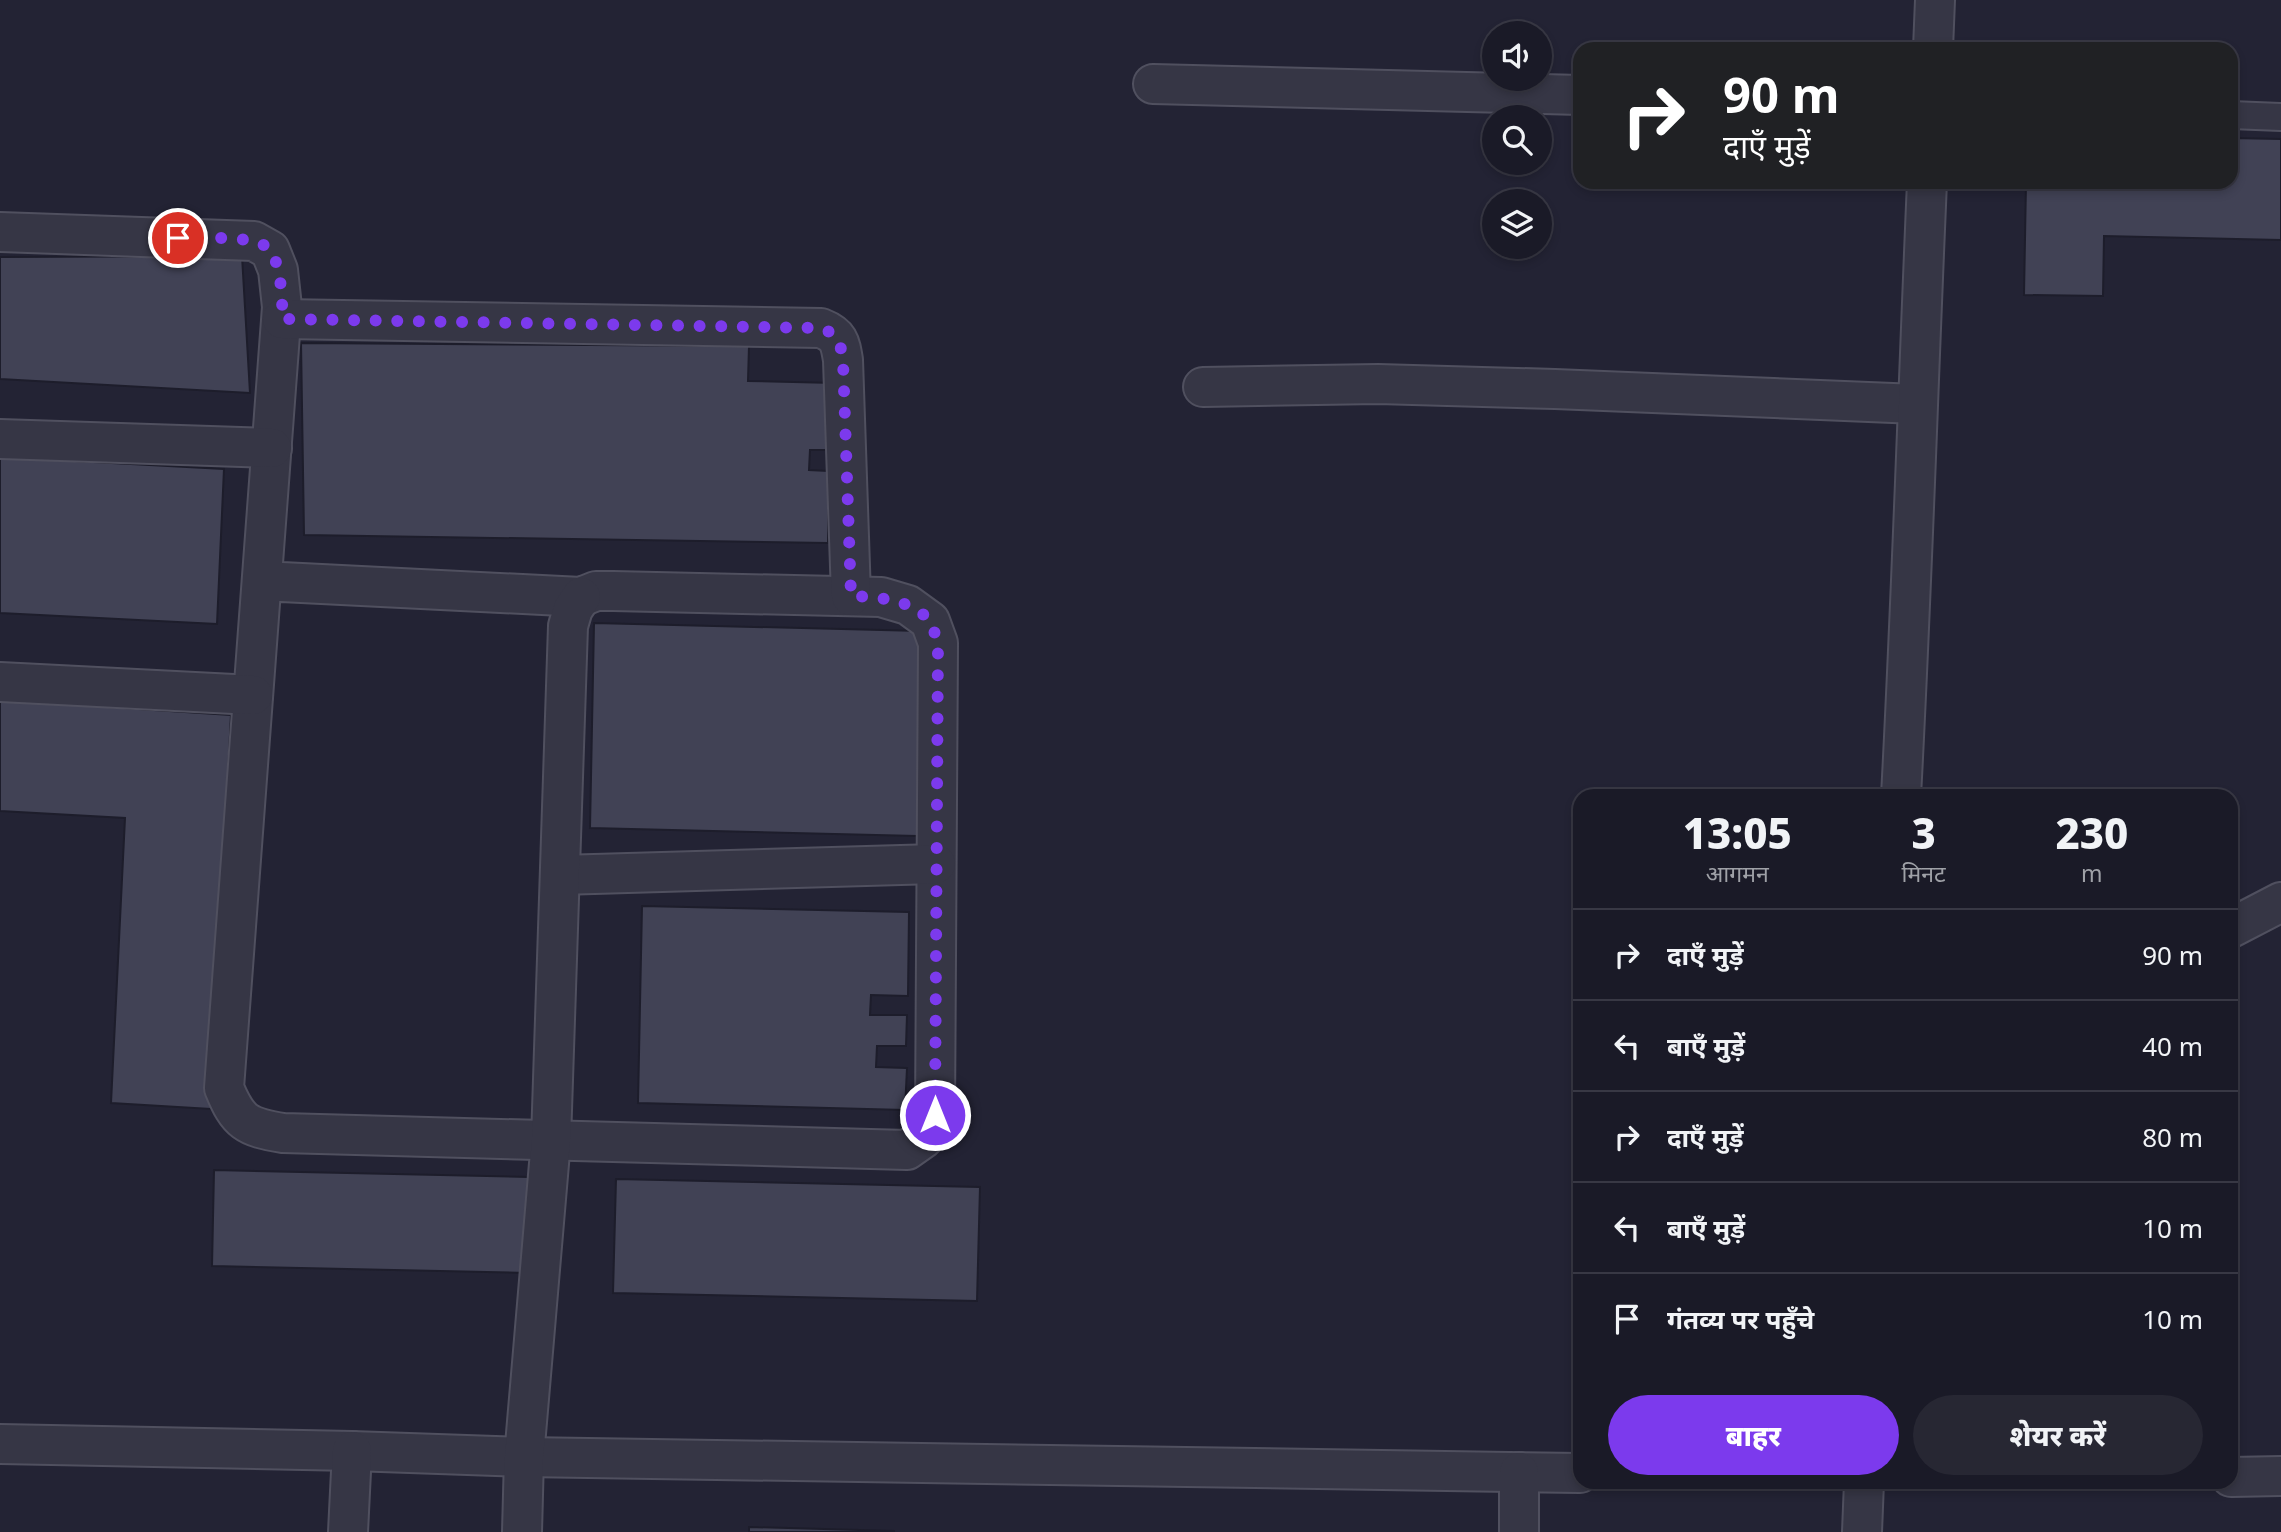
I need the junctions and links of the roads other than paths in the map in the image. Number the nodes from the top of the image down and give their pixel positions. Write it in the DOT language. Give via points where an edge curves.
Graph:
graph roads {
  1 [pos="1935,0"];
  2 [pos="1933,42"];
  3 [pos="1153,84"];
  4 [pos="1573,95"];
  5 [pos="2238,115"];
  6 [pos="2281,117"];
  7 [pos="1927,189"];
  8 [pos="0,232"];
  9 [pos="282,319"];
  10 [pos="1203,387"];
  11 [pos="1917,404"];
  12 [pos="0,439"];
  13 [pos="272,448"];
  14 [pos="262,581"];
  15 [pos="851,596"];
  16 [pos="581,597"];
  17 [pos="0,682"];
  18 [pos="253,695"];
  19 [pos="1901,789"];
  20 [pos="936,864"];
  21 [pos="560,875"];
  22 [pos="2281,902"];
  23 [pos="2238,924"];
  24 [pos="551,1140"];
  25 [pos="0,1444"];
  26 [pos="352,1451"];
  27 [pos="524,1457"];
  28 [pos="1519,1472"];
  29 [pos="1573,1473"];
  30 [pos="2281,1476"];
  31 [pos="2238,1477"];
  32 [pos="1864,1489"];
  33 [pos="348,1532"];
  34 [pos="522,1532"];
  35 [pos="1519,1532"];
  36 [pos="1862,1532"];
  1 -- 2 [label="street"];
  3 -- 4 [label="street"];
  5 -- 6 [label="lane"];
  7 -- 11 [label="street"];
  8 -- 9 [label="street" via="254,241 270,250 278,270"];
  9 -- 13 [label="street"];
  9 -- 15 [label="street" via="821,328 833,333 843,360"];
  10 -- 11 [label="street" via="1555,388"];
  11 -- 19 [label="street"];
  12 -- 13 [label="street"];
  13 -- 14 [label="street"];
  14 -- 16 [label="street"];
  14 -- 18 [label="street"];
  15 -- 16 [label="street" via="596,591"];
  15 -- 20 [label="street" via="881,597 908,605 930,621 938,643"];
  16 -- 21 [label="street" via="568,626"];
  17 -- 18 [label="street"];
  18 -- 24 [label="street" via="224,1087 234,1112 256,1129 283,1133"];
  20 -- 21 [label="street"];
  20 -- 24 [label="street" via="935,1115 924,1139 907,1150"];
  21 -- 24 [label="street"];
  22 -- 23 [label="street"];
  24 -- 27 [label="street"];
  25 -- 26 [label="street"];
  26 -- 27 [label="street"];
  26 -- 33 [label="street"];
  27 -- 28 [label="street"];
  27 -- 34 [label="street"];
  28 -- 29 [label="street"];
  28 -- 35 [label="street"];
  30 -- 31 [label="street"];
  32 -- 36 [label="street"];
}
